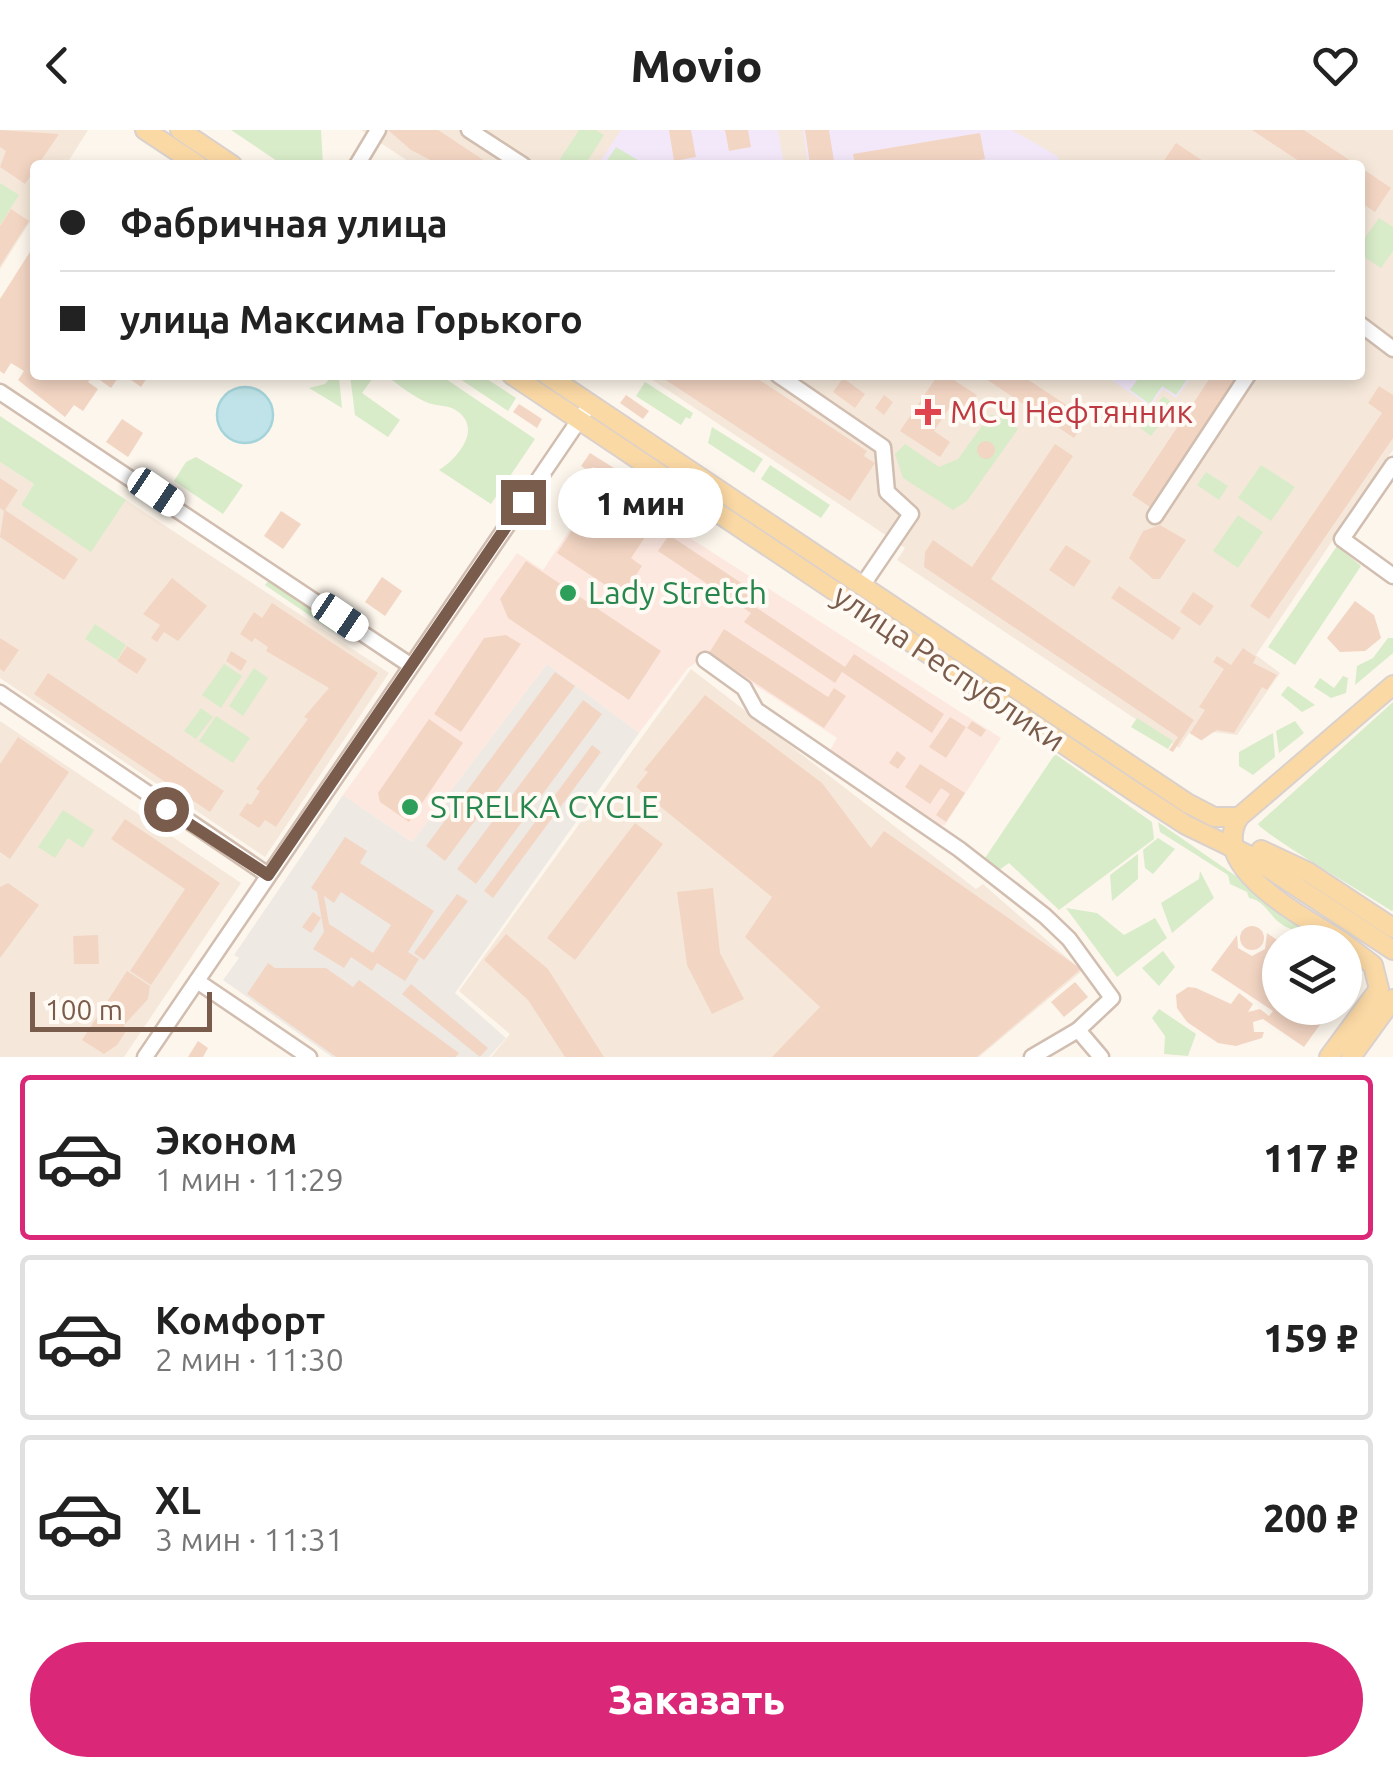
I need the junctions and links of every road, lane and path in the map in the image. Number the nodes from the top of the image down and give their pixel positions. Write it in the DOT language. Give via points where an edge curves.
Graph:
graph roads {
  1 [pos="145,130"];
  2 [pos="180,130"];
  3 [pos="378,130"];
  4 [pos="469,130"];
  5 [pos="190,160"];
  6 [pos="225,160"];
  7 [pos="360,160"];
  8 [pos="515,160"];
  9 [pos="1365,328"];
  10 [pos="1393,349"];
  11 [pos="520,380"];
  12 [pos="554,380"];
  13 [pos="785,380"];
  14 [pos="1245,380"];
  15 [pos="0,392"];
  16 [pos="590,404"];
  17 [pos="580,420"];
  18 [pos="1393,465"];
  19 [pos="1154,516"];
  20 [pos="1393,576"];
  21 [pos="862,586"];
  22 [pos="705,660"];
  23 [pos="410,664"];
  24 [pos="1393,685"];
  25 [pos="0,693"];
  26 [pos="1240,818"];
  27 [pos="1232,847"];
  28 [pos="268,875"];
  29 [pos="1319,925"];
  30 [pos="1393,928"];
  31 [pos="1393,950"];
  32 [pos="1362,956"];
  33 [pos="198,981"];
  34 [pos="1386,994"];
  35 [pos="1078,1030"];
  36 [pos="145,1057"];
  37 [pos="309,1057"];
  38 [pos="1032,1057"];
  39 [pos="1101,1057"];
  40 [pos="1329,1057"];
  41 [pos="1351,1057"];
  1 -- 5 [label="main road"];
  2 -- 6 [label="main road"];
  3 -- 7 [label="street"];
  4 -- 8 [label="street"];
  9 -- 10 [label="street"];
  11 -- 17 [label="main road, улица Республики"];
  12 -- 16 [label="main road, улица Республики"];
  13 -- 21 [label="street" via="883,447 888,492 911,514"];
  14 -- 19 [label="street"];
  15 -- 23 [label="street"];
  16 -- 17 [label="street"];
  16 -- 21 [label="main road, улица Республики"];
  17 -- 23 [label="street"];
  17 -- 27 [label="main road, улица Республики" via="1144,798"];
  18 -- 20 [label="street" via="1342,539"];
  21 -- 26 [label="main road, улица Республики" via="1200,811"];
  22 -- 35 [label="street" via="744,688 756,710 1045,916 1112,998"];
  23 -- 28 [label="street"];
  24 -- 26 [label="main road"];
  25 -- 28 [label="street"];
  26 -- 27 [label="main road"];
  27 -- 29 [label="main road" via="1246,872"];
  27 -- 30 [label="main road" via="1255,847 1308,872"];
  27 -- 31 [label="main road, улица Республики"];
  28 -- 33 [label="street"];
  32 -- 34 [label="main road" via="1373,964"];
  33 -- 36 [label="street"];
  33 -- 37 [label="street"];
  34 -- 40 [label="main road"];
  34 -- 41 [label="main road"];
  35 -- 38 [label="street"];
  35 -- 39 [label="street"];
}
